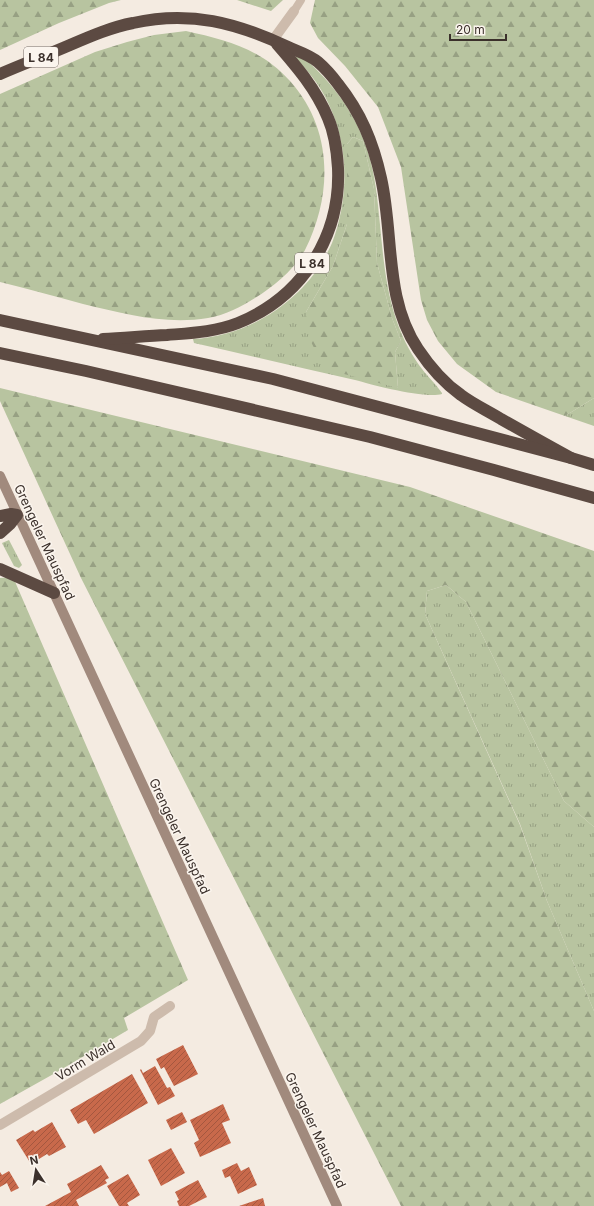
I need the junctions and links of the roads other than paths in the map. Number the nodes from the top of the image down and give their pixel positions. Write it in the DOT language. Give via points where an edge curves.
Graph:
graph roads {
  1 [pos="301,0"];
  2 [pos="294,11"];
  3 [pos="273,40"];
  4 [pos="0,74"];
  5 [pos="0,320"];
  6 [pos="89,340"];
  7 [pos="0,353"];
  8 [pos="571,458"];
  9 [pos="594,465"];
  10 [pos="0,476"];
  11 [pos="594,498"];
  12 [pos="17,515"];
  13 [pos="0,516"];
  14 [pos="0,533"];
  15 [pos="0,569"];
  16 [pos="54,593"];
  17 [pos="170,1006"];
  18 [pos="0,1125"];
  19 [pos="337,1206"];
  1 -- 2 [label="lane"];
  2 -- 3 [label="street"];
  3 -- 4 [label="highway, L 84" via="224,22 189,17 165,18 134,22 112,29"];
  3 -- 6 [label="highway, L 84" via="315,91 335,141 337,199 327,236 311,265 282,297 237,323 205,332"];
  3 -- 8 [label="highway, L 84" via="317,61 351,102 367,130 382,180 394,287 403,320 417,348 437,375 461,395"];
  5 -- 6 [label="highway, L 84"];
  6 -- 8 [label="highway, L 84" via="273,379"];
  7 -- 11 [label="highway" via="370,437"];
  8 -- 9 [label="highway, L 84"];
  10 -- 12 [label="main road, Grengeler Mauspfad"];
  12 -- 13 [label="highway"];
  12 -- 14 [label="highway"];
  12 -- 16 [label="main road, Grengeler Mauspfad"];
  15 -- 16 [label="highway"];
  16 -- 19 [label="main road, Grengeler Mauspfad"];
  17 -- 18 [label="street, Vorm Wald" via="154,1017 150,1031 141,1041"];
}
